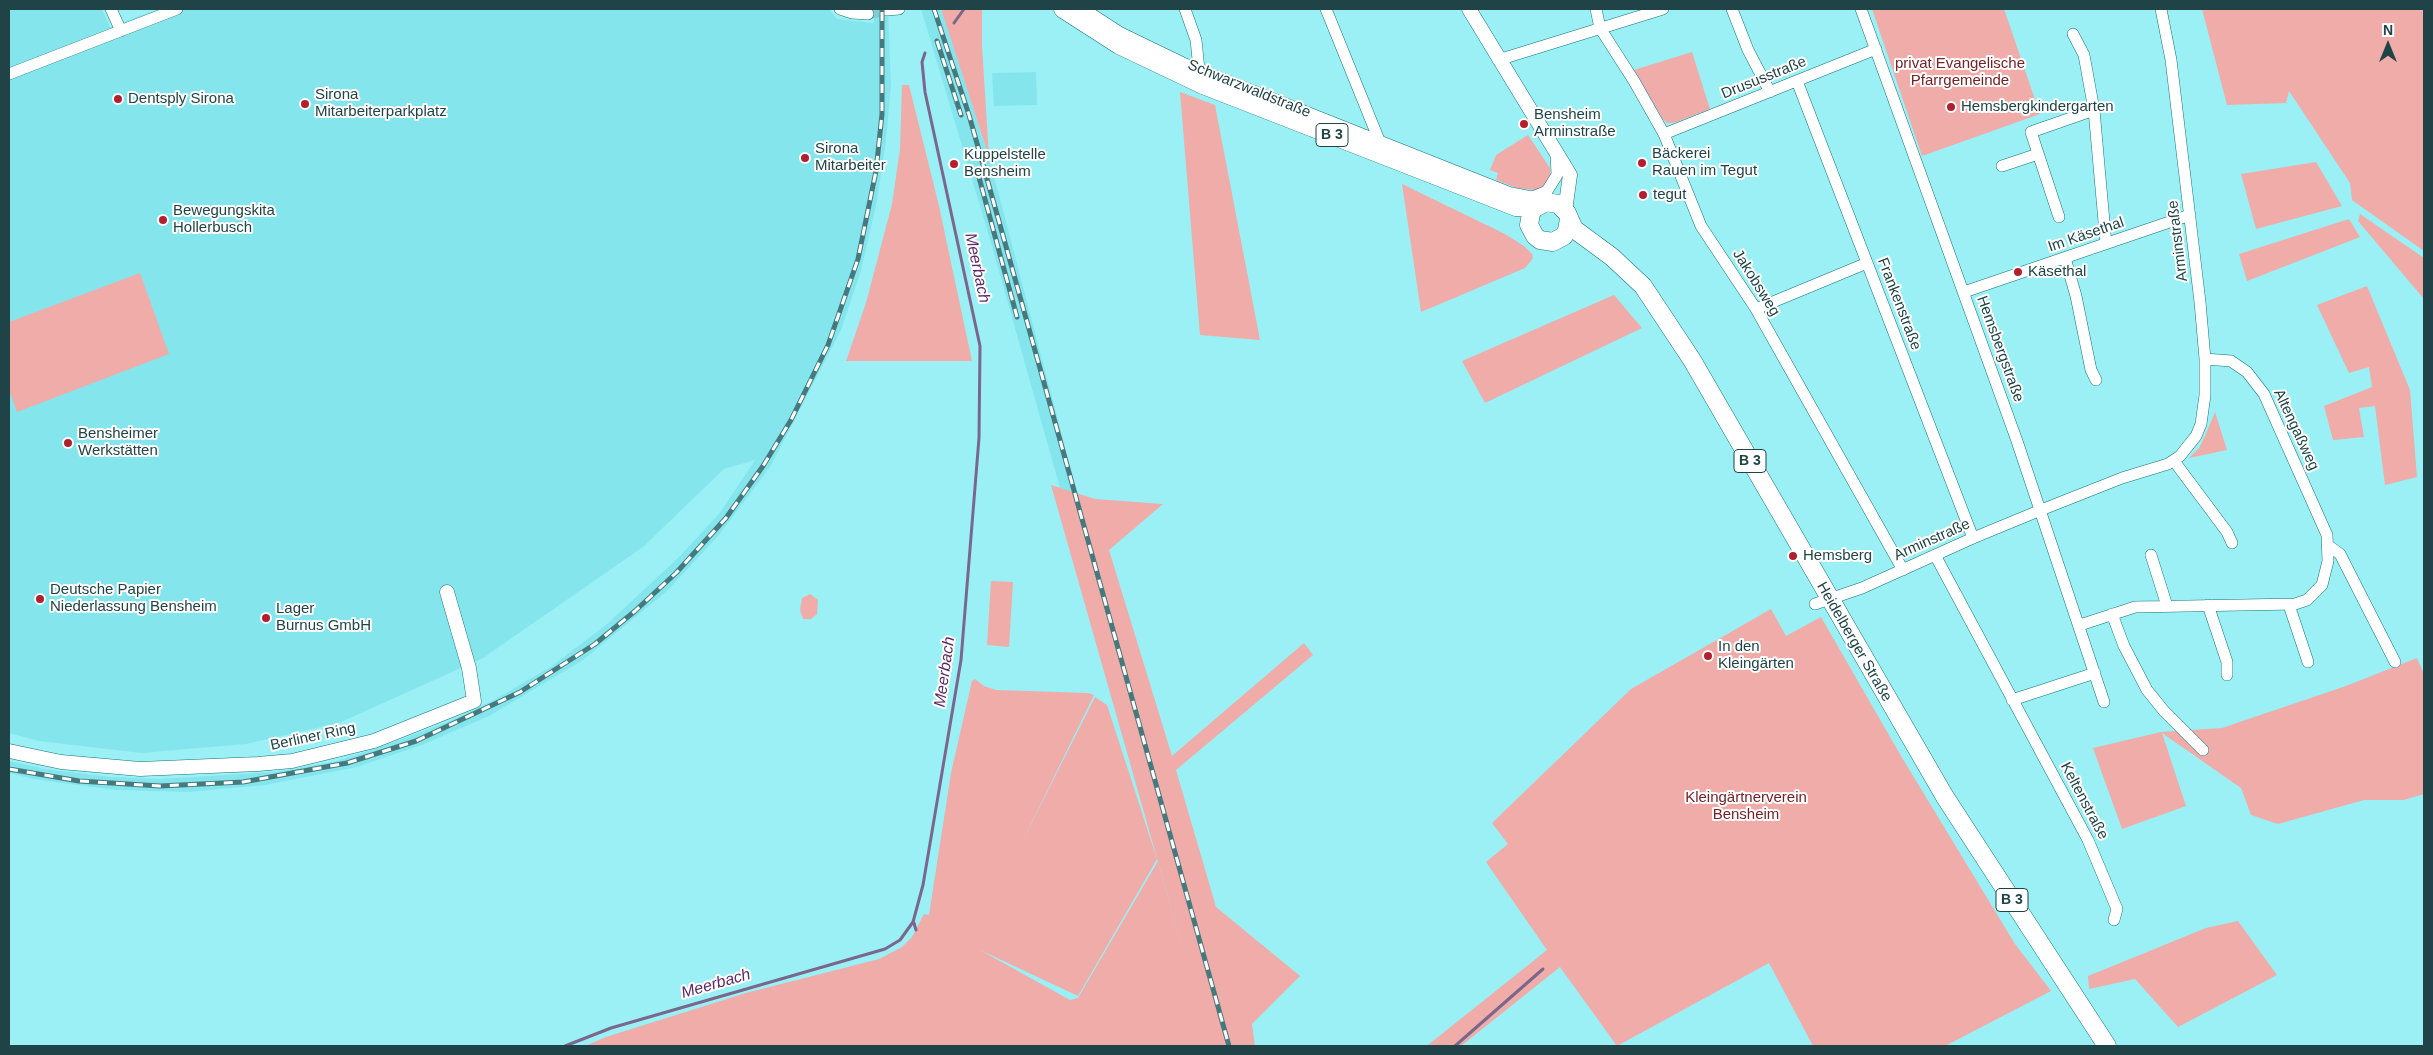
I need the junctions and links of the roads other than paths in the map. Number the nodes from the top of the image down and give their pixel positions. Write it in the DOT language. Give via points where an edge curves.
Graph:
graph roads {
  1 [pos="111,9"];
  2 [pos="177,9"];
  3 [pos="840,9"];
  4 [pos="899,9"];
  5 [pos="1063,9"];
  6 [pos="1084,9"];
  7 [pos="1185,9"];
  8 [pos="1326,9"];
  9 [pos="1469,9"];
  10 [pos="1596,9"];
  11 [pos="1663,9"];
  12 [pos="1732,9"];
  13 [pos="1861,9"];
  14 [pos="2161,9"];
  15 [pos="887,10"];
  16 [pos="868,14"];
  17 [pos="1600,28"];
  18 [pos="121,31"];
  19 [pos="2073,34"];
  20 [pos="1876,49"];
  21 [pos="1498,60"];
  22 [pos="1200,69"];
  23 [pos="9,74"];
  24 [pos="1797,81"];
  25 [pos="1770,92"];
  26 [pos="2094,110"];
  27 [pos="1664,134"];
  28 [pos="1379,140"];
  29 [pos="1556,150"];
  30 [pos="2038,154"];
  31 [pos="1565,166"];
  32 [pos="2002,166"];
  33 [pos="1537,210"];
  34 [pos="1567,215"];
  35 [pos="2190,215"];
  36 [pos="2059,217"];
  37 [pos="1562,237"];
  38 [pos="2106,244"];
  39 [pos="2064,258"];
  40 [pos="1867,264"];
  41 [pos="1964,292"];
  42 [pos="1656,306"];
  43 [pos="1756,309"];
  44 [pos="2204,359"];
  45 [pos="2096,380"];
  46 [pos="2174,461"];
  47 [pos="2041,510"];
  48 [pos="1973,538"];
  49 [pos="2232,542"];
  50 [pos="2329,546"];
  51 [pos="1935,555"];
  52 [pos="2150,555"];
  53 [pos="1903,570"];
  54 [pos="446,592"];
  55 [pos="1822,602"];
  56 [pos="2289,604"];
  57 [pos="2208,605"];
  58 [pos="2167,606"];
  59 [pos="2112,614"];
  60 [pos="2080,625"];
  61 [pos="2308,662"];
  62 [pos="2395,662"];
  63 [pos="2095,673"];
  64 [pos="2227,675"];
  65 [pos="2012,700"];
  66 [pos="2104,702"];
  67 [pos="2204,750"];
  68 [pos="9,751"];
  69 [pos="2114,920"];
  70 [pos="2107,1046"];
  1 -- 18 [label="street"];
  2 -- 18 [label="street"];
  3 -- 16 [label="street"];
  4 -- 15 [label="street"];
  5 -- 33 [label="main road, Schwarzwaldstraße / B 3" via="1119,45 1184,77 1516,207"];
  6 -- 22 [label="street, Schwarzwaldstraße" via="1121,33"];
  7 -- 22 [label="street" via="1196,40"];
  8 -- 28 [label="street"];
  9 -- 21 [label="street"];
  10 -- 17 [label="street, Jakobsweg"];
  11 -- 17 [label="street"];
  12 -- 25 [label="street" via="1748,50"];
  13 -- 20 [label="street, Hemsbergstraße"];
  14 -- 35 [label="street, Arminstraße" via="2171,60"];
  17 -- 21 [label="street"];
  17 -- 27 [label="street, Jakobsweg"];
  18 -- 23 [label="street"];
  19 -- 26 [label="street" via="2084,55"];
  20 -- 24 [label="street, Drususstraße"];
  20 -- 41 [label="street, Hemsbergstraße"];
  21 -- 29 [label="street"];
  22 -- 28 [label="street, Schwarzwaldstraße"];
  24 -- 25 [label="street, Drususstraße"];
  24 -- 40 [label="street, Frankenstraße"];
  25 -- 27 [label="street, Drususstraße"];
  26 -- 30 [label="street" via="2030,132"];
  26 -- 38 [label="street"];
  27 -- 43 [label="street, Jakobsweg" via="1701,226"];
  28 -- 29 [label="street, Schwarzwaldstraße" via="1495,188 1532,197 1547,191 1555,181 1558,170"];
  29 -- 31 [label="street"];
  30 -- 32 [label="street"];
  30 -- 36 [label="street"];
  31 -- 33 [label="street" via="1560,190"];
  31 -- 34 [label="street" via="1570,181"];
  33 -- 34 [label="main road, Heidelberger Straße / B 3" via="1558,204"];
  33 -- 37 [label="main road, Heidelberger Straße / B 3" via="1531,231 1540,240 1552,242"];
  34 -- 37 [label="main road" via="1567,230"];
  34 -- 42 [label="main road, Heidelberger Straße / B 3" via="1574,229 1631,274"];
  35 -- 38 [label="street, Im Käsethal"];
  35 -- 44 [label="street, Arminstraße"];
  37 -- 42 [label="main road, Heidelberger Straße / B 3" via="1577,242 1606,263"];
  38 -- 39 [label="street, Im Käsethal"];
  39 -- 41 [label="street, Im Käsethal"];
  39 -- 45 [label="street"];
  40 -- 43 [label="street"];
  40 -- 48 [label="street, Frankenstraße"];
  41 -- 47 [label="street, Hemsbergstraße"];
  42 -- 55 [label="main road, Heidelberger Straße / B 3" via="1692,360"];
  43 -- 53 [label="street, Jakobsweg"];
  44 -- 46 [label="street, Arminstraße" via="2205,396 2201,424 2188,447"];
  44 -- 50 [label="street, Altengaßweg" via="2232,361 2247,372 2264,394 2323,524"];
  46 -- 47 [label="street, Arminstraße"];
  46 -- 49 [label="street"];
  47 -- 48 [label="street, Arminstraße"];
  47 -- 60 [label="street, Hemsbergstraße"];
  48 -- 51 [label="street, Arminstraße"];
  50 -- 56 [label="street, Altengaßweg" via="2322,585 2307,600"];
  50 -- 62 [label="street, Altengaßweg" via="2340,554"];
  51 -- 53 [label="street, Arminstraße"];
  51 -- 65 [label="street, Keltenstraße"];
  52 -- 58 [label="street"];
  53 -- 55 [label="street, Arminstraße"];
  54 -- 68 [label="street, Berliner Ring" via="469,668 474,701 374,741 292,761 140,769 61,762"];
  55 -- 70 [label="main road, Heidelberger Straße / B 3"];
  56 -- 57 [label="street, Altengaßweg"];
  56 -- 61 [label="street"];
  57 -- 58 [label="street, Altengaßweg"];
  57 -- 64 [label="street" via="2227,662"];
  58 -- 59 [label="street, Altengaßweg" via="2135,607"];
  59 -- 60 [label="street, Altengaßweg"];
  59 -- 67 [label="street" via="2147,690"];
  60 -- 63 [label="street, Hemsbergstraße"];
  63 -- 65 [label="street"];
  63 -- 66 [label="street, Hemsbergstraße"];
  65 -- 69 [label="street, Keltenstraße" via="2096,856 2117,909"];
}
